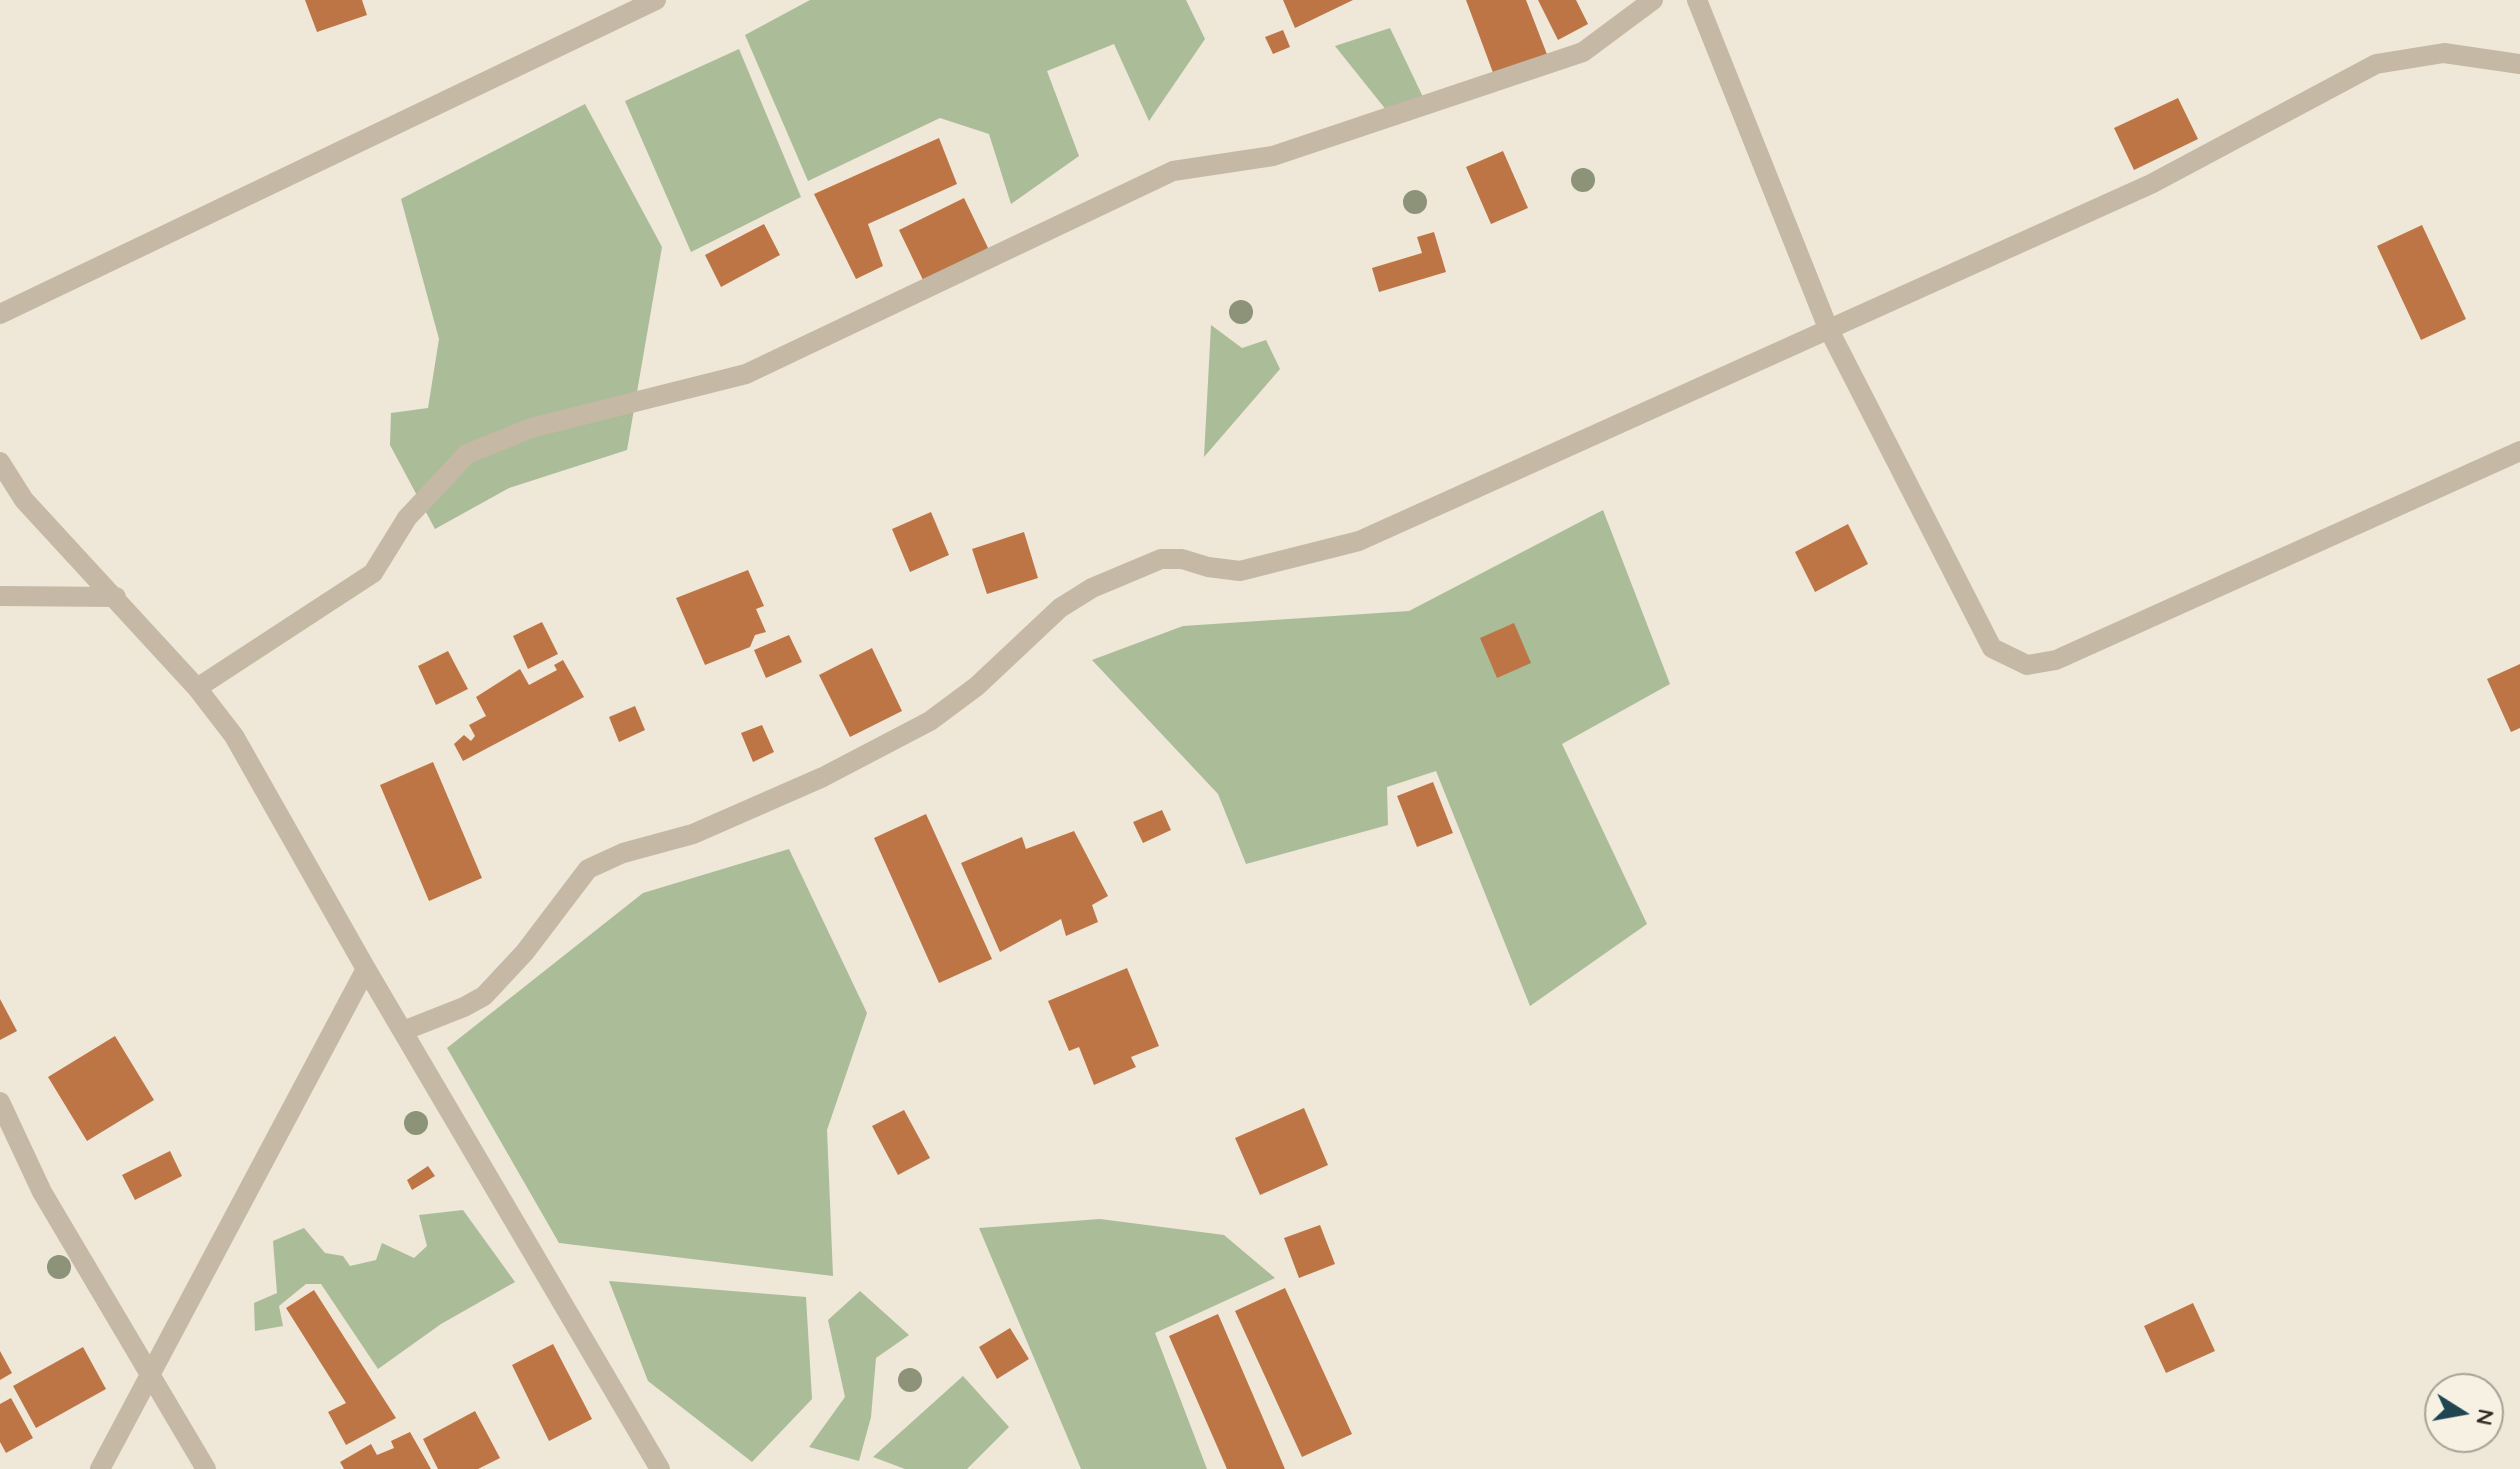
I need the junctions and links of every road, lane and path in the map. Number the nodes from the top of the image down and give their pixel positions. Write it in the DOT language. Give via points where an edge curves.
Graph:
graph roads {
  1 [pos="656,0"];
  2 [pos="1653,0"];
  3 [pos="1697,0"];
  4 [pos="2520,64"];
  5 [pos="0,314"];
  6 [pos="1828,328"];
  7 [pos="2520,451"];
  8 [pos="0,462"];
  9 [pos="0,596"];
  10 [pos="116,597"];
  11 [pos="197,688"];
  12 [pos="366,969"];
  13 [pos="403,1031"];
  14 [pos="0,1102"];
  15 [pos="151,1373"];
  16 [pos="100,1469"];
  17 [pos="206,1469"];
  18 [pos="660,1469"];
  1 -- 5 [label="street"];
  2 -- 11 [label="street" via="1583,52 1273,156 1173,171 746,374 531,428 467,454 407,518 373,573"];
  3 -- 6 [label="street"];
  4 -- 6 [label="street" via="2444,53 2376,64 2151,184"];
  6 -- 7 [label="street" via="1992,648 2027,665 2056,660"];
  6 -- 13 [label="street" via="1359,541 1240,571 1161,559 1092,588 1060,608 977,686 930,721 823,777 693,834 623,853 588,869 484,996"];
  8 -- 10 [label="street" via="24,500"];
  9 -- 10 [label="street"];
  10 -- 11 [label="street"];
  11 -- 12 [label="street" via="234,736"];
  12 -- 13 [label="street"];
  12 -- 15 [label="street"];
  13 -- 18 [label="street"];
  14 -- 15 [label="street" via="42,1192"];
  15 -- 16 [label="street"];
  15 -- 17 [label="street"];
}
